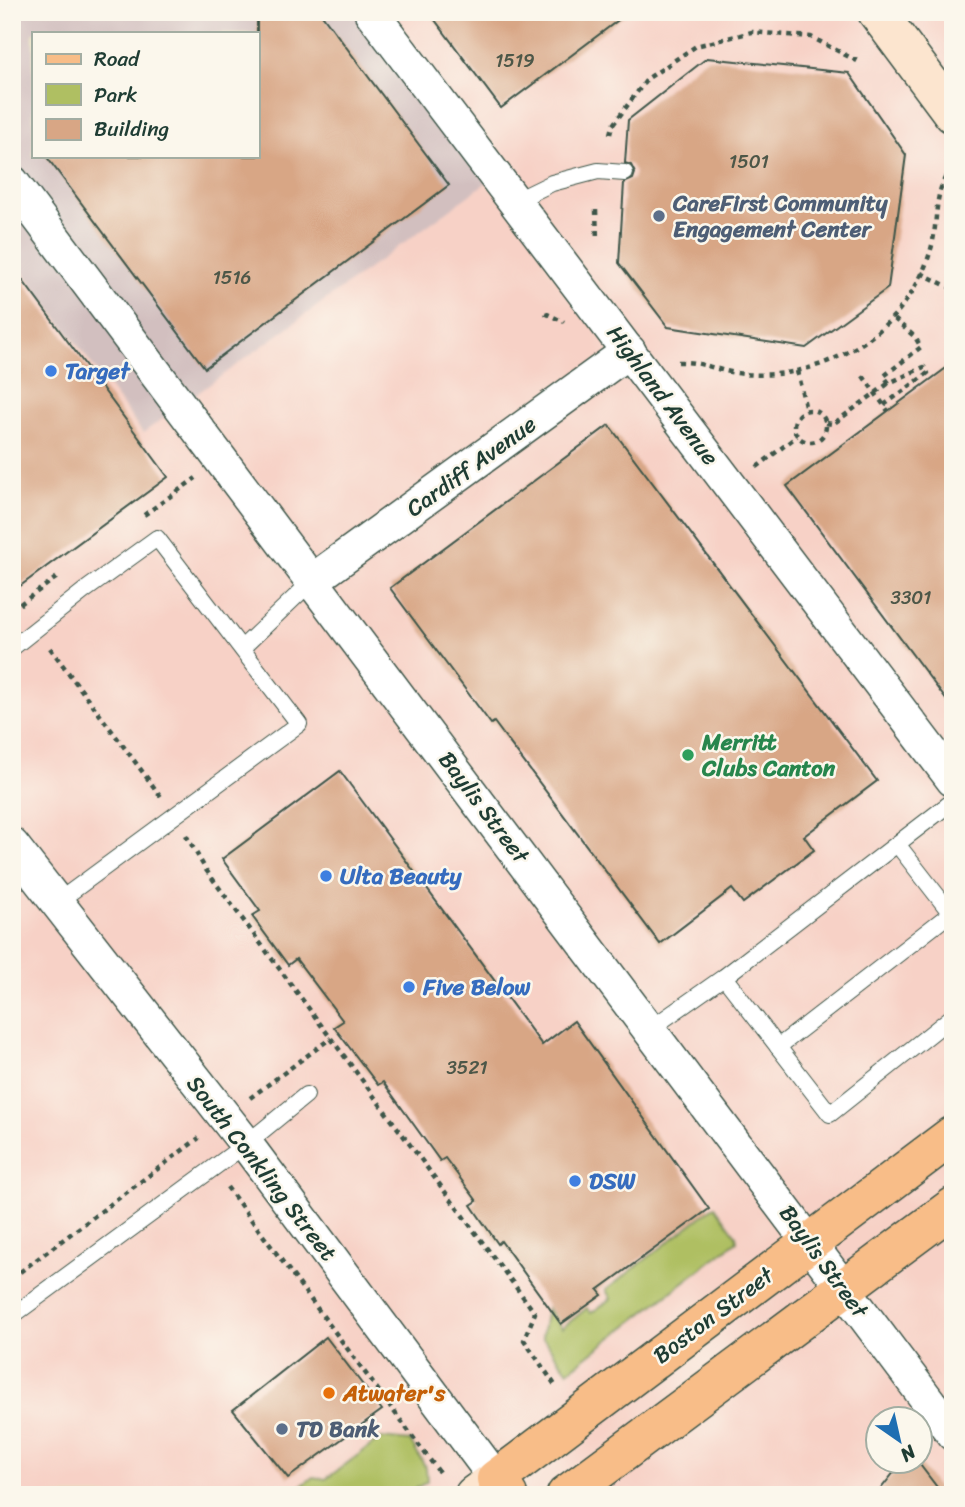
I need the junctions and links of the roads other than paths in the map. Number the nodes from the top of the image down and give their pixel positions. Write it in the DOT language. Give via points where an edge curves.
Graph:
graph roads {
  1 [pos="371,12"];
  2 [pos="877,12"];
  3 [pos="953,114"];
  4 [pos="625,173"];
  5 [pos="12,182"];
  6 [pos="515,201"];
  7 [pos="629,351"];
  8 [pos="313,580"];
  9 [pos="12,648"];
  10 [pos="242,648"];
  11 [pos="953,780"];
  12 [pos="953,801"];
  13 [pos="897,844"];
  14 [pos="12,845"];
  15 [pos="56,903"];
  16 [pos="952,915"];
  17 [pos="724,977"];
  18 [pos="953,1016"];
  19 [pos="650,1029"];
  20 [pos="778,1046"];
  21 [pos="306,1095"];
  22 [pos="953,1135"];
  23 [pos="246,1144"];
  24 [pos="953,1207"];
  25 [pos="810,1241"];
  26 [pos="843,1287"];
  27 [pos="12,1316"];
  28 [pos="953,1434"];
  29 [pos="492,1489"];
  30 [pos="566,1495"];
  1 -- 6 [label="street, Highland Avenue"];
  2 -- 3 [label="main road"];
  4 -- 6 [label="lane" via="598,171 552,183"];
  5 -- 8 [label="street, Baylis Street"];
  6 -- 7 [label="street, Highland Avenue"];
  7 -- 8 [label="street, Cardiff Avenue"];
  7 -- 11 [label="street, Highland Avenue"];
  8 -- 10 [label="lane"];
  8 -- 19 [label="street, Baylis Street"];
  9 -- 10 [label="lane" via="157,538"];
  10 -- 15 [label="lane" via="299,724"];
  12 -- 13 [label="lane"];
  13 -- 16 [label="lane"];
  13 -- 17 [label="lane"];
  14 -- 15 [label="street, South Conkling Street"];
  15 -- 23 [label="street, South Conkling Street"];
  16 -- 20 [label="lane"];
  17 -- 19 [label="lane"];
  17 -- 20 [label="lane"];
  18 -- 20 [label="lane" via="830,1114"];
  19 -- 25 [label="street, Baylis Street"];
  21 -- 23 [label="lane"];
  22 -- 25 [label="main road, Boston Street"];
  23 -- 27 [label="lane"];
  23 -- 29 [label="street, South Conkling Street"];
  24 -- 26 [label="main road"];
  25 -- 26 [label="street, Baylis Street"];
  25 -- 29 [label="main road, Boston Street"];
  26 -- 28 [label="street, Baylis Street"];
  26 -- 30 [label="main road"];
}
